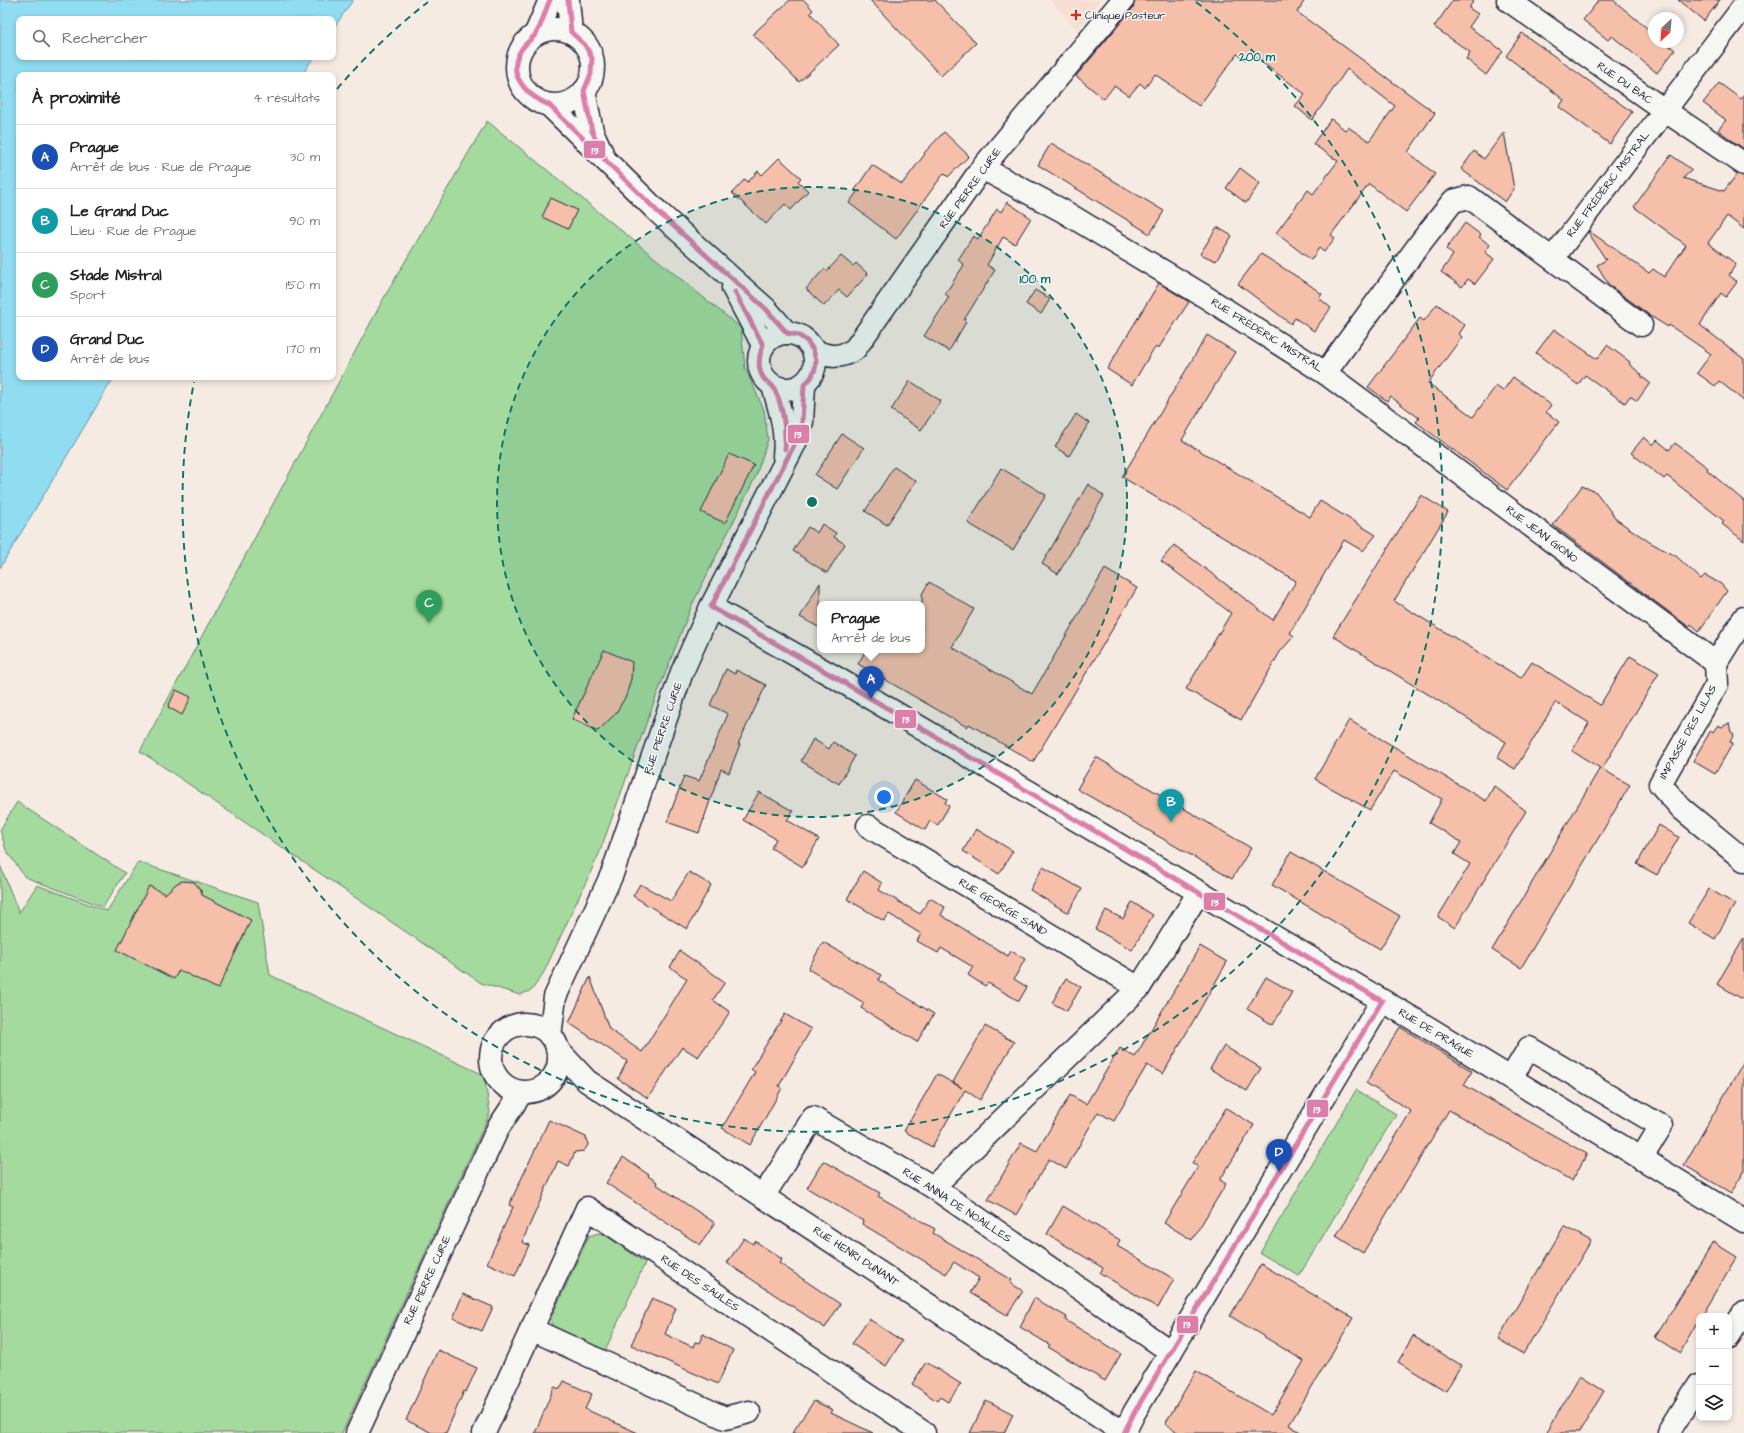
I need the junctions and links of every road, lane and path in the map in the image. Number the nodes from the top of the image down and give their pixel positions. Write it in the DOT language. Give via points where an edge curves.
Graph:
graph roads {
  1 [pos="550,0"];
  2 [pos="568,0"];
  3 [pos="1123,0"];
  4 [pos="1508,0"];
  5 [pos="1744,6"];
  6 [pos="571,32"];
  7 [pos="536,34"];
  8 [pos="586,100"];
  9 [pos="549,105"];
  10 [pos="1664,110"];
  11 [pos="605,159"];
  12 [pos="1744,164"];
  13 [pos="982,168"];
  14 [pos="1553,258"];
  15 [pos="722,270"];
  16 [pos="1641,325"];
  17 [pos="787,332"];
  18 [pos="763,345"];
  19 [pos="813,350"];
  20 [pos="1325,373"];
  21 [pos="804,385"];
  22 [pos="773,386"];
  23 [pos="784,466"];
  24 [pos="711,607"];
  25 [pos="1744,618"];
  26 [pos="1716,664"];
  27 [pos="868,826"];
  28 [pos="1744,860"];
  29 [pos="1199,892"];
  30 [pos="1139,988"];
  31 [pos="555,997"];
  32 [pos="1382,1001"];
  33 [pos="524,1024"];
  34 [pos="554,1042"];
  35 [pos="553,1076"];
  36 [pos="1510,1078"];
  37 [pos="587,1080"];
  38 [pos="501,1082"];
  39 [pos="522,1092"];
  40 [pos="498,1128"];
  41 [pos="1641,1159"];
  42 [pos="933,1187"];
  43 [pos="764,1195"];
  44 [pos="1744,1221"];
  45 [pos="1744,1312"];
  46 [pos="531,1329"];
  47 [pos="1732,1331"];
  48 [pos="1171,1352"];
  49 [pos="1696,1390"];
  50 [pos="749,1412"];
  51 [pos="357,1433"];
  52 [pos="484,1433"];
  53 [pos="924,1433"];
  54 [pos="1124,1433"];
  55 [pos="1669,1433"];
  1 -- 7 [label="street"];
  2 -- 6 [label="street"];
  3 -- 13 [label="street, RUE PIERRE CURIE"];
  4 -- 10 [label="street, RUE DU BAC"];
  5 -- 10 [label="street, RUE FRÉDÉRIC MISTRAL"];
  6 -- 7 [label="street" via="548,29"];
  6 -- 8 [label="street" via="581,38 591,55 593,68"];
  7 -- 9 [label="street" via="526,41 519,52 518,78 527,93 535,100"];
  8 -- 9 [label="street"];
  8 -- 11 [label="street" via="592,131"];
  9 -- 11 [label="street"];
  10 -- 12 [label="street, RUE DU BAC"];
  10 -- 14 [label="street, RUE FRÉDÉRIC MISTRAL"];
  11 -- 15 [label="street" via="673,227"];
  13 -- 19 [label="street, RUE PIERRE CURIE" via="856,349 846,356 836,357 824,356"];
  13 -- 20 [label="street, RUE FRÉDÉRIC MISTRAL" via="1120,245"];
  14 -- 16 [label="street, RUE FRÉDÉRIC MISTRAL"];
  14 -- 20 [label="street, RUE FRÉDÉRIC MISTRAL" via="1469,197 1453,201"];
  15 -- 17 [label="street" via="766,309"];
  15 -- 18 [label="street" via="750,316"];
  17 -- 18 [label="street" via="770,338"];
  17 -- 19 [label="street" via="807,341"];
  18 -- 22 [label="street" via="758,363 766,380"];
  19 -- 21 [label="street" via="815,369"];
  20 -- 26 [label="street, RUE JEAN GIONO"];
  21 -- 22 [label="street" via="783,390"];
  21 -- 23 [label="street, RUE PIERRE CURIE" via="802,422"];
  22 -- 23 [label="street, RUE PIERRE CURIE" via="786,440"];
  23 -- 24 [label="street, RUE PIERRE CURIE"];
  24 -- 29 [label="street, RUE DE PRAGUE" via="840,680"];
  24 -- 31 [label="street, RUE PIERRE CURIE" via="682,672 612,874"];
  25 -- 26 [label="street"];
  26 -- 28 [label="street, IMPASSE DES LILAS" via="1717,684 1660,784 1682,809"];
  27 -- 30 [label="street, RUE GEORGE SAND"];
  29 -- 30 [label="street"];
  29 -- 32 [label="street, RUE DE PRAGUE"];
  30 -- 42 [label="street"];
  31 -- 33 [label="street, RUE PIERRE CURIE"];
  31 -- 34 [label="street, RUE PIERRE CURIE"];
  32 -- 36 [label="street, RUE DE PRAGUE"];
  32 -- 48 [label="street"];
  33 -- 34 [label="street" via="543,1030"];
  33 -- 38 [label="street" via="503,1031 491,1050 494,1073"];
  34 -- 35 [label="street" via="558,1062"];
  34 -- 37 [label="street, RUE HENRI DUNANT"];
  35 -- 37 [label="street, RUE HENRI DUNANT"];
  35 -- 39 [label="street" via="540,1088"];
  36 -- 41 [label="street, RUE DE PRAGUE"];
  36 -- 41 [label="street" via="1529,1048 1661,1126"];
  37 -- 43 [label="street, RUE HENRI DUNANT"];
  38 -- 39 [label="street" via="511,1089"];
  38 -- 40 [label="street, RUE PIERRE CURIE"];
  39 -- 40 [label="street, RUE PIERRE CURIE"];
  40 -- 51 [label="street, RUE PIERRE CURIE"];
  41 -- 44 [label="street, RUE DE PRAGUE"];
  42 -- 43 [label="street, RUE ANNA DE NOAILLES" via="813,1118"];
  42 -- 48 [label="street, RUE ANNA DE NOAILLES"];
  43 -- 54 [label="street, RUE HENRI DUNANT"];
  45 -- 47 [label="street"];
  46 -- 50 [label="street" via="725,1418"];
  46 -- 52 [label="street, RUE DES SAULES"];
  46 -- 53 [label="street, RUE DES SAULES" via="587,1208"];
  48 -- 54 [label="street"];
  49 -- 55 [label="street"];
}
